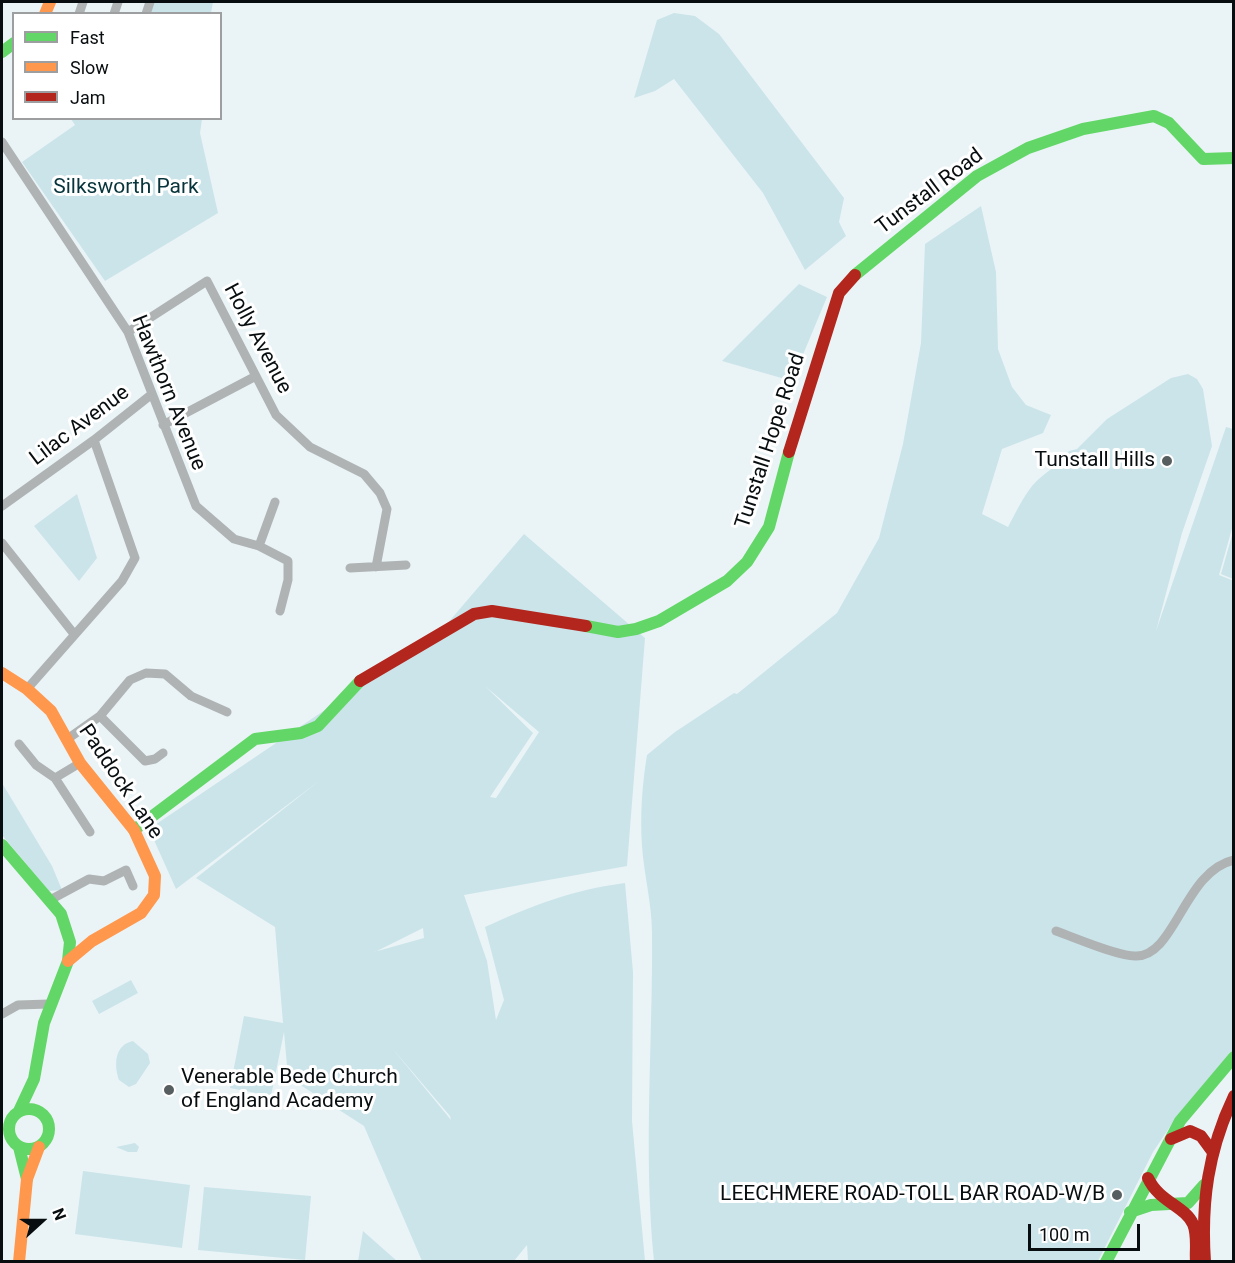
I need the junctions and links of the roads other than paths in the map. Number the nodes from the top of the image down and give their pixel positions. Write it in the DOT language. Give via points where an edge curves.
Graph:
graph roads {
  1 [pos="2,142"];
  2 [pos="1233,158"];
  3 [pos="851,280"];
  4 [pos="128,332"];
  5 [pos="256,376"];
  6 [pos="152,394"];
  7 [pos="163,425"];
  8 [pos="94,440"];
  9 [pos="275,502"];
  10 [pos="2,506"];
  11 [pos="2,543"];
  12 [pos="259,546"];
  13 [pos="406,565"];
  14 [pos="376,567"];
  15 [pos="350,568"];
  16 [pos="280,611"];
  17 [pos="74,634"];
  18 [pos="2,673"];
  19 [pos="27,689"];
  20 [pos="227,712"];
  21 [pos="100,716"];
  22 [pos="66,740"];
  23 [pos="18,744"];
  24 [pos="163,753"];
  25 [pos="80,763"];
  26 [pos="55,778"];
  27 [pos="134,830"];
  28 [pos="90,832"];
  29 [pos="2,845"];
  30 [pos="1233,860"];
  31 [pos="133,886"];
  32 [pos="50,900"];
  33 [pos="1056,931"];
  34 [pos="92,941"];
  35 [pos="70,942"];
  36 [pos="68,961"];
  37 [pos="50,1004"];
  38 [pos="3,1010"];
  39 [pos="1233,1057"];
  40 [pos="34,1079"];
  41 [pos="1233,1096"];
  42 [pos="38,1111"];
  43 [pos="11,1116"];
  44 [pos="1170,1139"];
  45 [pos="2,1140"];
  46 [pos="17,1146"];
  47 [pos="39,1147"];
  48 [pos="1212,1151"];
  49 [pos="1148,1178"];
  50 [pos="27,1179"];
  51 [pos="1204,1184"];
  52 [pos="1172,1207"];
  53 [pos="1130,1212"];
  54 [pos="19,1262"];
  55 [pos="1106,1262"];
  56 [pos="1196,1262"];
  57 [pos="1205,1262"];
  1 -- 4 [label="street, Hawthorn Avenue"];
  2 -- 3 [label="street, Tunstall Road" via="1203,159 1169,123 1154,116 1054,138 978,176"];
  3 -- 27 [label="street, Tunstall Hope Road" via="839,293 797,420 769,527 747,562 727,581 659,621 627,631 492,611 474,614 367,675 318,726 301,733 255,739"];
  4 -- 5 [label="street, Holly Avenue" via="207,281"];
  4 -- 6 [label="street, Hawthorn Avenue"];
  5 -- 7 [label="street"];
  5 -- 14 [label="street, Holly Avenue" via="276,415 310,447 364,474 380,493 387,509"];
  6 -- 7 [label="street, Hawthorn Avenue"];
  6 -- 8 [label="street, Lilac Avenue"];
  7 -- 12 [label="street, Hawthorn Avenue" via="196,506 234,539"];
  8 -- 10 [label="street, Lilac Avenue"];
  8 -- 17 [label="street" via="135,558 122,581"];
  9 -- 12 [label="street"];
  11 -- 17 [label="street"];
  12 -- 16 [label="street" via="288,561 288,580"];
  13 -- 14 [label="street"];
  14 -- 15 [label="street"];
  17 -- 19 [label="street"];
  18 -- 19 [label="street, Paddock Lane"];
  19 -- 22 [label="street, Paddock Lane" via="51,711"];
  20 -- 21 [label="street" via="191,696 165,674 146,673 130,680"];
  21 -- 22 [label="street"];
  21 -- 24 [label="street" via="145,760"];
  22 -- 25 [label="street, Paddock Lane"];
  23 -- 26 [label="street" via="36,765"];
  25 -- 26 [label="street"];
  25 -- 27 [label="street, Paddock Lane"];
  26 -- 28 [label="street"];
  27 -- 34 [label="street, Paddock Lane" via="155,876 154,895 141,913"];
  29 -- 32 [label="street"];
  30 -- 33 [label="street" via="1216,865 1205,875 1167,935 1150,953 1133,957"];
  31 -- 32 [label="street" via="126,870 104,881 89,879"];
  32 -- 35 [label="street" via="65,921"];
  34 -- 35 [label="street, Paddock Lane"];
  34 -- 36 [label="street, Paddock Lane"];
  35 -- 36 [label="street"];
  36 -- 37 [label="street"];
  37 -- 38 [label="street"];
  37 -- 40 [label="street"];
  39 -- 44 [label="street" via="1180,1121"];
  40 -- 42 [label="street"];
  40 -- 43 [label="street"];
  41 -- 48 [label="street"];
  42 -- 43 [label="street" via="26,1108"];
  42 -- 47 [label="street" via="48,1124 48,1134"];
  43 -- 46 [label="street" via="9,1136"];
  44 -- 48 [label="street" via="1190,1131 1201,1136"];
  44 -- 49 [label="street"];
  45 -- 46 [label="street"];
  46 -- 47 [label="street"];
  46 -- 50 [label="street"];
  47 -- 50 [label="street"];
  48 -- 51 [label="street"];
  49 -- 52 [label="street" via="1154,1193"];
  49 -- 53 [label="street"];
  50 -- 54 [label="street"];
  51 -- 52 [label="street" via="1197,1197"];
  51 -- 57 [label="street"];
  52 -- 53 [label="street" via="1155,1204"];
  52 -- 56 [label="street" via="1187,1215 1192,1223"];
  53 -- 55 [label="street"];
}
